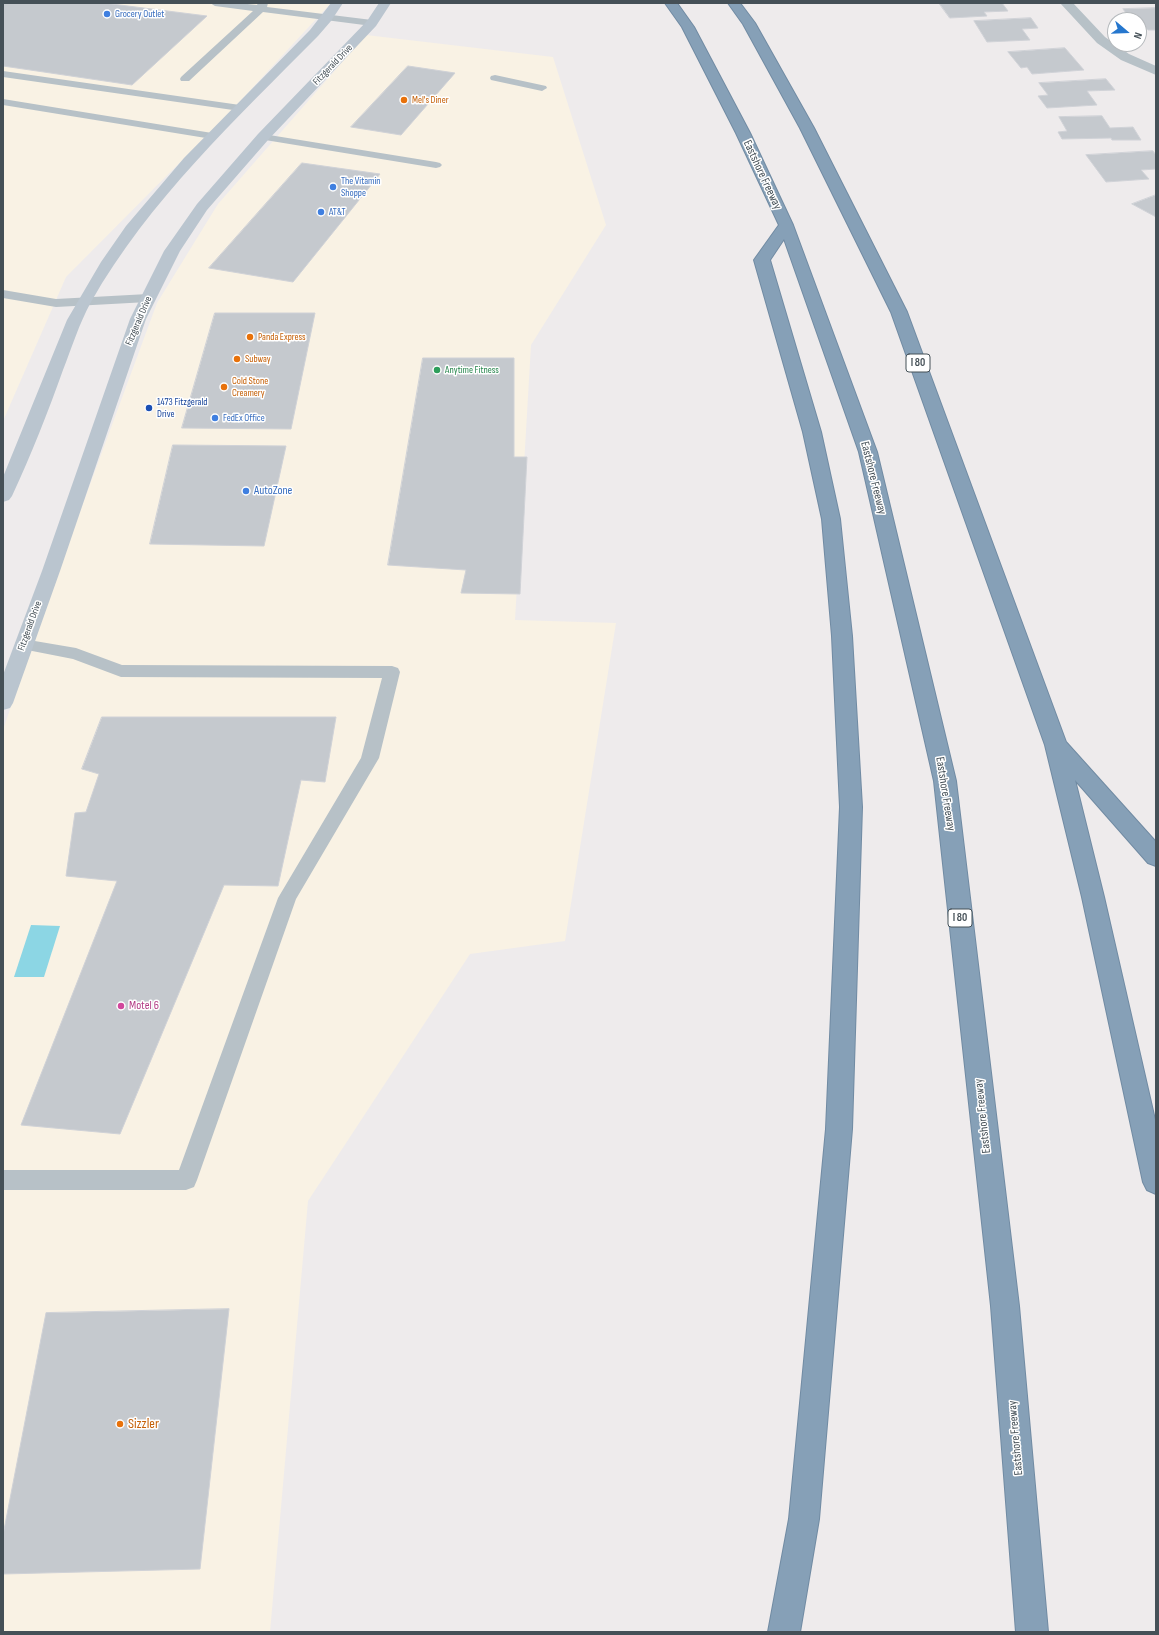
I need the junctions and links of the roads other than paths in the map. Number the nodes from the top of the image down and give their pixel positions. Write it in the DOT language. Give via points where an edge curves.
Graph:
graph roads {
  1 [pos="215,3"];
  2 [pos="337,3"];
  3 [pos="385,3"];
  4 [pos="671,3"];
  5 [pos="734,3"];
  6 [pos="1066,3"];
  7 [pos="262,6"];
  8 [pos="328,18"];
  9 [pos="372,23"];
  10 [pos="1156,71"];
  11 [pos="3,74"];
  12 [pos="495,78"];
  13 [pos="185,79"];
  14 [pos="542,88"];
  15 [pos="3,102"];
  16 [pos="240,108"];
  17 [pos="212,136"];
  18 [pos="263,137"];
  19 [pos="436,165"];
  20 [pos="786,225"];
  21 [pos="3,294"];
  22 [pos="148,298"];
  23 [pos="83,303"];
  24 [pos="3,496"];
  25 [pos="24,644"];
  26 [pos="3,703"];
  27 [pos="1056,745"];
  28 [pos="1156,858"];
  29 [pos="3,1180"];
  30 [pos="1156,1182"];
  31 [pos="784,1632"];
  32 [pos="1032,1632"];
  1 -- 7 [label="lane"];
  2 -- 8 [label="main road"];
  3 -- 9 [label="main road, Fitzgerald Drive"];
  4 -- 20 [label="highway, Eastshore Freeway / I 80" via="688,27 736,119"];
  5 -- 27 [label="highway, I 80" via="749,23 808,128 900,312"];
  6 -- 10 [label="street" via="1101,40 1125,57"];
  7 -- 8 [label="lane"];
  7 -- 13 [label="lane"];
  8 -- 9 [label="lane"];
  8 -- 16 [label="main road"];
  9 -- 18 [label="main road, Fitzgerald Drive"];
  11 -- 16 [label="lane"];
  12 -- 14 [label="lane"];
  15 -- 17 [label="lane"];
  16 -- 17 [label="main road"];
  17 -- 23 [label="main road" via="138,219"];
  18 -- 19 [label="lane"];
  18 -- 22 [label="main road, Fitzgerald Drive" via="202,207 172,251"];
  20 -- 31 [label="highway" via="762,260 812,432 831,519 842,636 851,807 839,1129 804,1519"];
  20 -- 32 [label="highway, Eastshore Freeway / I 80" via="868,452 945,781 1004,1306"];
  21 -- 23 [label="lane" via="56,303"];
  22 -- 23 [label="lane"];
  22 -- 25 [label="main road, Fitzgerald Drive" via="138,318"];
  23 -- 24 [label="main road"];
  25 -- 26 [label="main road, Fitzgerald Drive"];
  25 -- 29 [label="lane" via="76,654 121,671 392,672 370,758 287,898 186,1180"];
  27 -- 28 [label="highway"];
  27 -- 30 [label="highway, I 80"];
}
